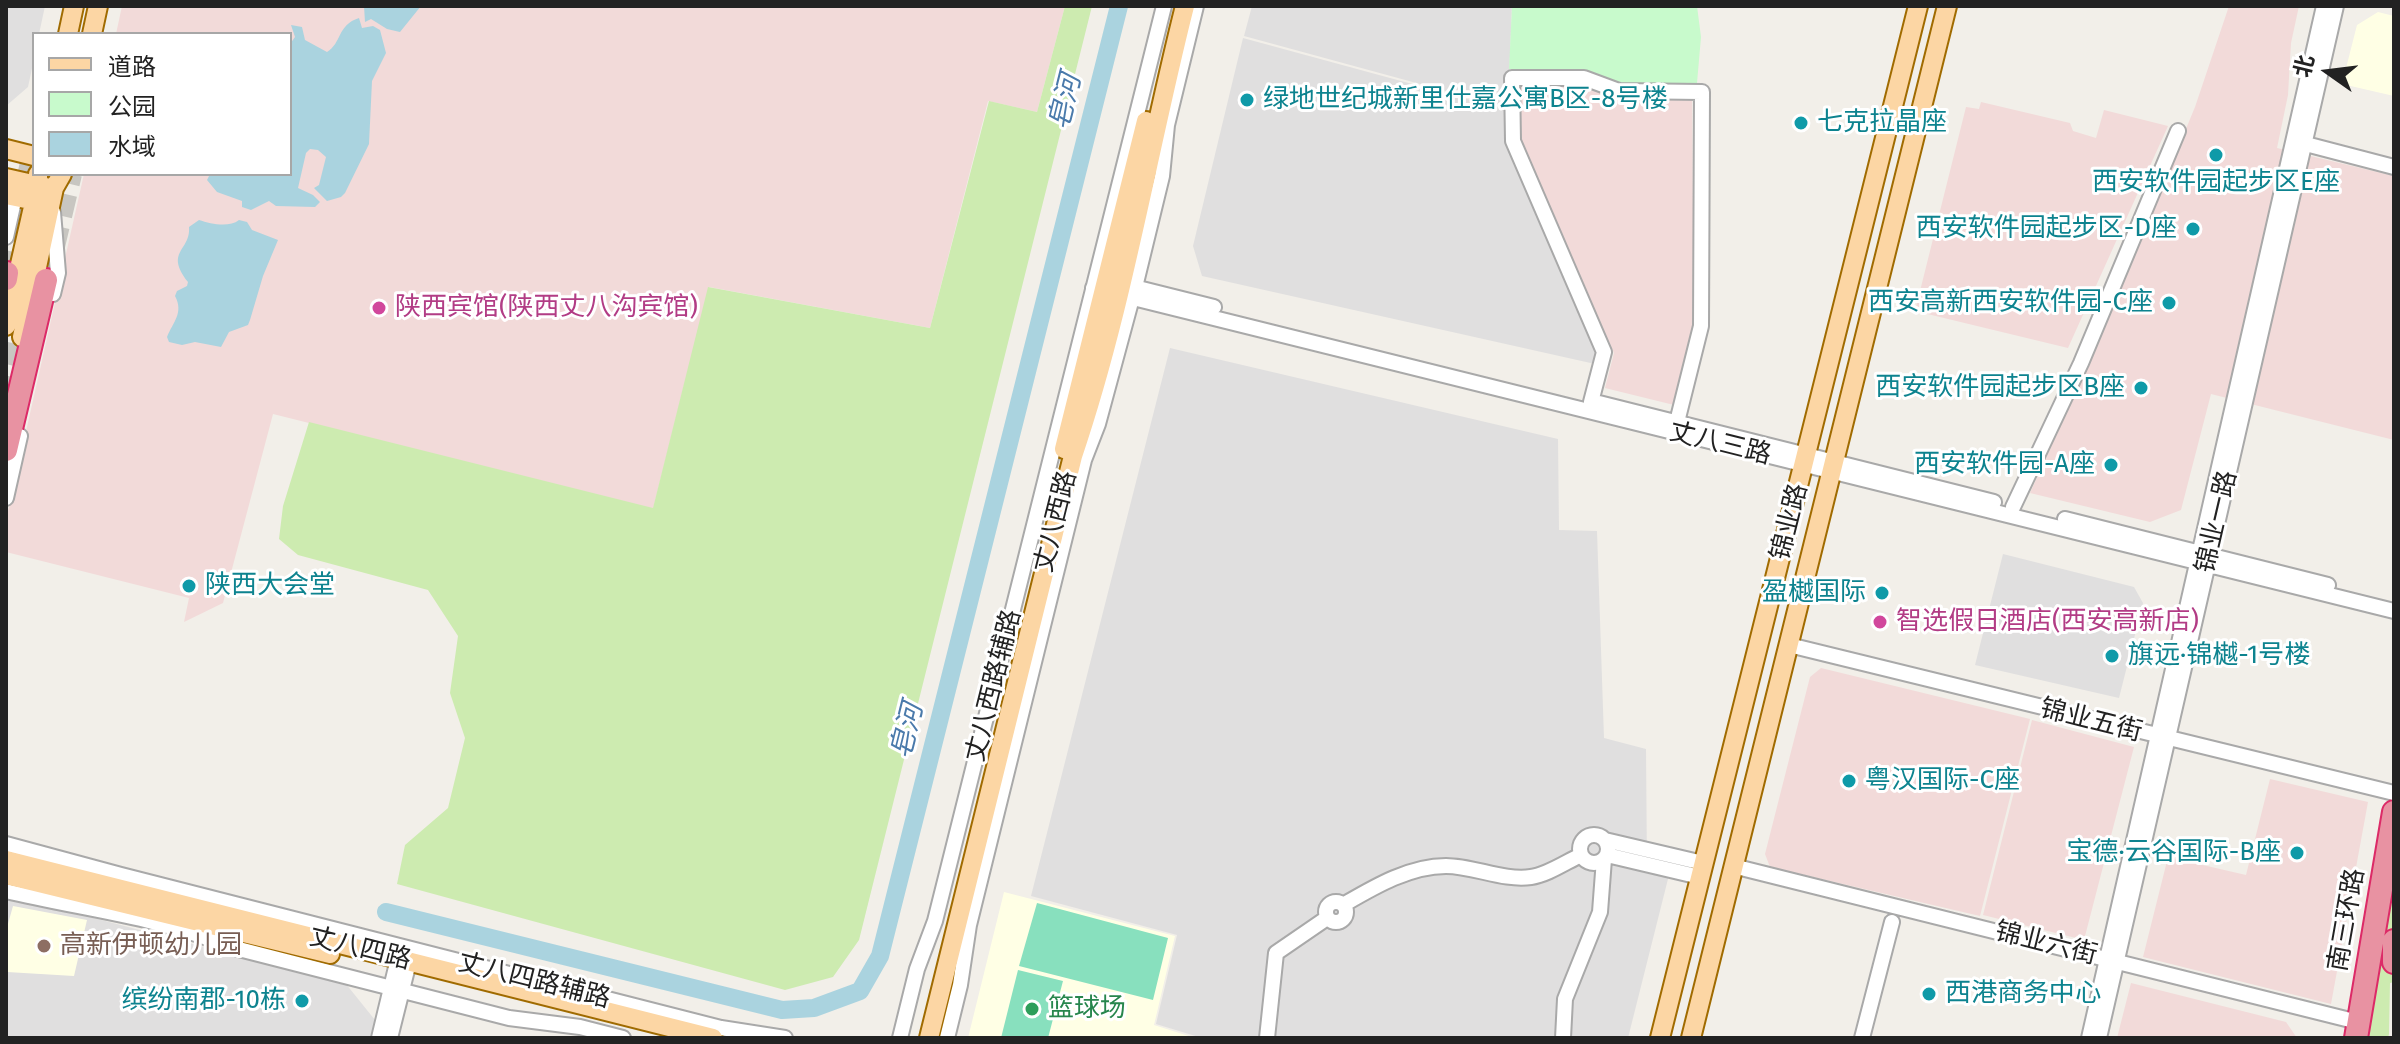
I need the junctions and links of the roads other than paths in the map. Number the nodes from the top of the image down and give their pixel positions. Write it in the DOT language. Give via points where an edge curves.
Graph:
graph roads {
  1 [pos="74,6"];
  2 [pos="98,6"];
  3 [pos="1164,6"];
  4 [pos="1174,6"];
  5 [pos="1185,6"];
  6 [pos="1196,6"];
  7 [pos="1918,6"];
  8 [pos="1947,6"];
  9 [pos="2324,6"];
  10 [pos="2336,6"];
  11 [pos="68,32"];
  12 [pos="92,32"];
  13 [pos="2178,131"];
  14 [pos="2298,142"];
  15 [pos="6,149"];
  16 [pos="32,156"];
  17 [pos="6,162"];
  18 [pos="2394,167"];
  19 [pos="32,174"];
  20 [pos="6,178"];
  21 [pos="48,182"];
  22 [pos="11,196"];
  23 [pos="6,237"];
  24 [pos="46,280"];
  25 [pos="1115,288"];
  26 [pos="6,326"];
  27 [pos="1591,402"];
  28 [pos="6,410"];
  29 [pos="1677,422"];
  30 [pos="6,450"];
  31 [pos="1805,460"];
  32 [pos="1833,467"];
  33 [pos="6,498"];
  34 [pos="2013,507"];
  35 [pos="2204,558"];
  36 [pos="2394,602"];
  37 [pos="2394,611"];
  38 [pos="1789,645"];
  39 [pos="2161,738"];
  40 [pos="2394,793"];
  41 [pos="2394,812"];
  42 [pos="6,844"];
  43 [pos="1605,851"];
  44 [pos="1581,855"];
  45 [pos="6,860"];
  46 [pos="1733,866"];
  47 [pos="1702,870"];
  48 [pos="6,875"];
  49 [pos="6,891"];
  50 [pos="1892,922"];
  51 [pos="2394,941"];
  52 [pos="2112,960"];
  53 [pos="2394,962"];
  54 [pos="400,974"];
  55 [pos="2357,1030"];
  56 [pos="379,1038"];
  57 [pos="390,1038"];
  58 [pos="623,1038"];
  59 [pos="671,1038"];
  60 [pos="713,1038"];
  61 [pos="785,1038"];
  62 [pos="900,1038"];
  63 [pos="918,1038"];
  64 [pos="929,1038"];
  65 [pos="947,1038"];
  66 [pos="1267,1038"];
  67 [pos="1563,1038"];
  68 [pos="1660,1038"];
  69 [pos="1691,1038"];
  70 [pos="1862,1038"];
  71 [pos="2089,1038"];
  72 [pos="2099,1038"];
  1 -- 11 [label="main road"];
  2 -- 12 [label="main road"];
  3 -- 25 [label="street, 丈八西路辅路"];
  4 -- 25 [label="main road, 丈八西路"];
  5 -- 25 [label="main road, 丈八西路" via="1146,180"];
  6 -- 25 [label="street, 丈八西路辅路" via="1167,125 1162,176"];
  7 -- 31 [label="main road, 锦业路"];
  8 -- 32 [label="main road, 锦业路"];
  9 -- 14 [label="street, 锦业一路"];
  10 -- 14 [label="street, 锦业一路"];
  13 -- 34 [label="street" via="2081,363"];
  14 -- 18 [label="street"];
  14 -- 35 [label="street, 锦业一路"];
  15 -- 16 [label="main road"];
  17 -- 19 [label="main road"];
  20 -- 21 [label="main road"];
  21 -- 22 [label="main road"];
  21 -- 26 [label="main road"];
  21 -- 28 [label="main road"];
  21 -- 33 [label="street" via="58,273"];
  22 -- 23 [label="street"];
  24 -- 30 [label="highway"];
  25 -- 27 [label="street, 丈八三路"];
  25 -- 31 [label="street, 丈八三路"];
  25 -- 62 [label="street, 丈八西路辅路"];
  25 -- 63 [label="main road, 丈八西路"];
  25 -- 64 [label="main road, 丈八西路" via="1091,403 1073,456"];
  25 -- 65 [label="street, 丈八西路辅路" via="1098,424 1084,460 969,925"];
  27 -- 29 [label="street, 丈八三路"];
  27 -- 29 [label="street" via="1604,352 1513,141 1512,78 1584,78 1619,91 1702,92 1701,326"];
  29 -- 31 [label="street, 丈八三路"];
  31 -- 32 [label="street, 丈八三路"];
  31 -- 47 [label="main road, 锦业路"];
  32 -- 34 [label="street, 丈八三路"];
  32 -- 35 [label="street, 丈八三路"];
  32 -- 38 [label="main road, 锦业路"];
  34 -- 35 [label="street, 丈八三路"];
  35 -- 36 [label="street, 丈八三路"];
  35 -- 37 [label="street, 丈八三路"];
  35 -- 39 [label="street, 锦业一路"];
  38 -- 39 [label="street, 锦业五街"];
  38 -- 46 [label="main road, 锦业路"];
  39 -- 40 [label="street, 锦业五街"];
  39 -- 52 [label="street, 锦业一路"];
  41 -- 55 [label="highway, 南三环路"];
  42 -- 61 [label="street, 丈八四路辅路" via="721,1028"];
  43 -- 44 [label="street" via="1595,863"];
  43 -- 44 [label="street" via="1595,835 1585,838"];
  43 -- 47 [label="street"];
  43 -- 67 [label="street" via="1600,912 1565,999"];
  44 -- 66 [label="street" via="1530,877 1464,867 1417,871 1343,905 1342,920 1327,918 1276,953"];
  45 -- 54 [label="main road, 丈八四路"];
  46 -- 52 [label="street, 锦业六街"];
  46 -- 69 [label="main road, 锦业路"];
  47 -- 68 [label="main road, 锦业路"];
  48 -- 54 [label="main road, 丈八四路"];
  49 -- 54 [label="street, 丈八四路辅路" via="204,936 231,947"];
  50 -- 70 [label="street"];
  51 -- 53 [label="highway"];
  52 -- 55 [label="street, 锦业六街"];
  52 -- 71 [label="street, 锦业一路"];
  52 -- 72 [label="street, 锦业一路"];
  54 -- 56 [label="street"];
  54 -- 57 [label="street"];
  54 -- 58 [label="street, 丈八四路辅路" via="509,1018"];
  54 -- 59 [label="main road, 丈八四路"];
  54 -- 60 [label="main road, 丈八四路"];
}
